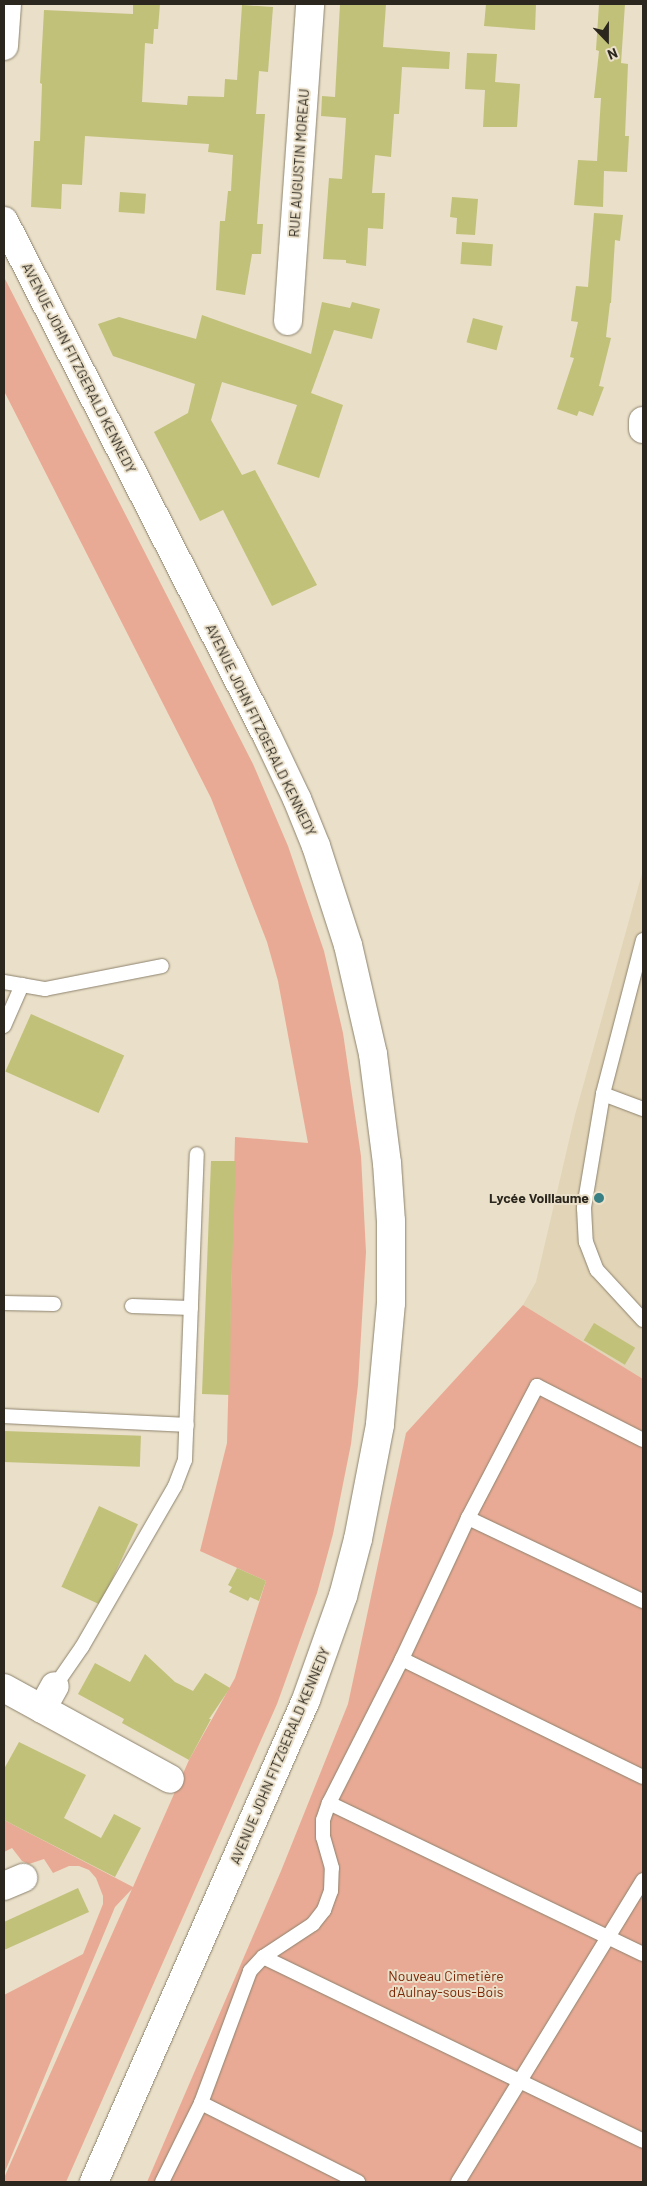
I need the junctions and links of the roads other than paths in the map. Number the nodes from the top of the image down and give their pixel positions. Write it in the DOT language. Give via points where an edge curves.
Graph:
graph roads {
  1 [pos="7,4"];
  2 [pos="310,4"];
  3 [pos="4,46"];
  4 [pos="4,221"];
  5 [pos="288,322"];
  6 [pos="643,421"];
  7 [pos="643,429"];
  8 [pos="643,940"];
  9 [pos="162,966"];
  10 [pos="4,982"];
  11 [pos="22,985"];
  12 [pos="4,1026"];
  13 [pos="603,1094"];
  14 [pos="643,1110"];
  15 [pos="197,1154"];
  16 [pos="4,1303"];
  17 [pos="54,1304"];
  18 [pos="132,1306"];
  19 [pos="191,1308"];
  20 [pos="643,1320"];
  21 [pos="4,1416"];
  22 [pos="187,1425"];
  23 [pos="643,1440"];
  24 [pos="468,1518"];
  25 [pos="643,1602"];
  26 [pos="402,1659"];
  27 [pos="56,1686"];
  28 [pos="4,1688"];
  29 [pos="42,1709"];
  30 [pos="643,1777"];
  31 [pos="170,1780"];
  32 [pos="329,1803"];
  33 [pos="643,1880"];
  34 [pos="610,1938"];
  35 [pos="643,1954"];
  36 [pos="263,1957"];
  37 [pos="519,2081"];
  38 [pos="200,2103"];
  39 [pos="643,2141"];
  40 [pos="94,2182"];
  41 [pos="162,2182"];
  42 [pos="358,2182"];
  43 [pos="458,2182"];
  1 -- 3 [label="main road"];
  2 -- 5 [label="main road, RUE AUGUSTIN MOREAU"];
  4 -- 40 [label="main road, AVENUE JOHN FITZGERALD KENNEDY" via="267,736 316,846 348,945 374,1054 391,1221 391,1302 380,1425 358,1539 343,1596 306,1700"];
  6 -- 7 [label="main road"];
  8 -- 13 [label="lane"];
  9 -- 11 [label="lane" via="45,989"];
  10 -- 11 [label="lane"];
  11 -- 12 [label="lane"];
  13 -- 14 [label="lane"];
  13 -- 20 [label="lane" via="584,1208 586,1242 597,1270"];
  15 -- 19 [label="lane"];
  16 -- 17 [label="lane"];
  18 -- 19 [label="lane"];
  19 -- 22 [label="lane"];
  21 -- 22 [label="lane"];
  22 -- 27 [label="lane" via="185,1460 175,1486"];
  23 -- 24 [label="lane" via="537,1386"];
  24 -- 25 [label="lane"];
  24 -- 26 [label="lane"];
  26 -- 30 [label="lane"];
  26 -- 32 [label="lane"];
  27 -- 29 [label="main road"];
  28 -- 29 [label="main road"];
  29 -- 31 [label="main road"];
  32 -- 34 [label="lane"];
  32 -- 36 [label="lane" via="323,1820 323,1837 332,1868 331,1891 324,1910 313,1924"];
  33 -- 34 [label="lane"];
  34 -- 35 [label="lane"];
  34 -- 37 [label="lane"];
  36 -- 37 [label="lane"];
  36 -- 38 [label="lane" via="250,1971"];
  37 -- 39 [label="lane"];
  37 -- 43 [label="lane"];
  38 -- 41 [label="lane"];
  38 -- 42 [label="lane"];
}
